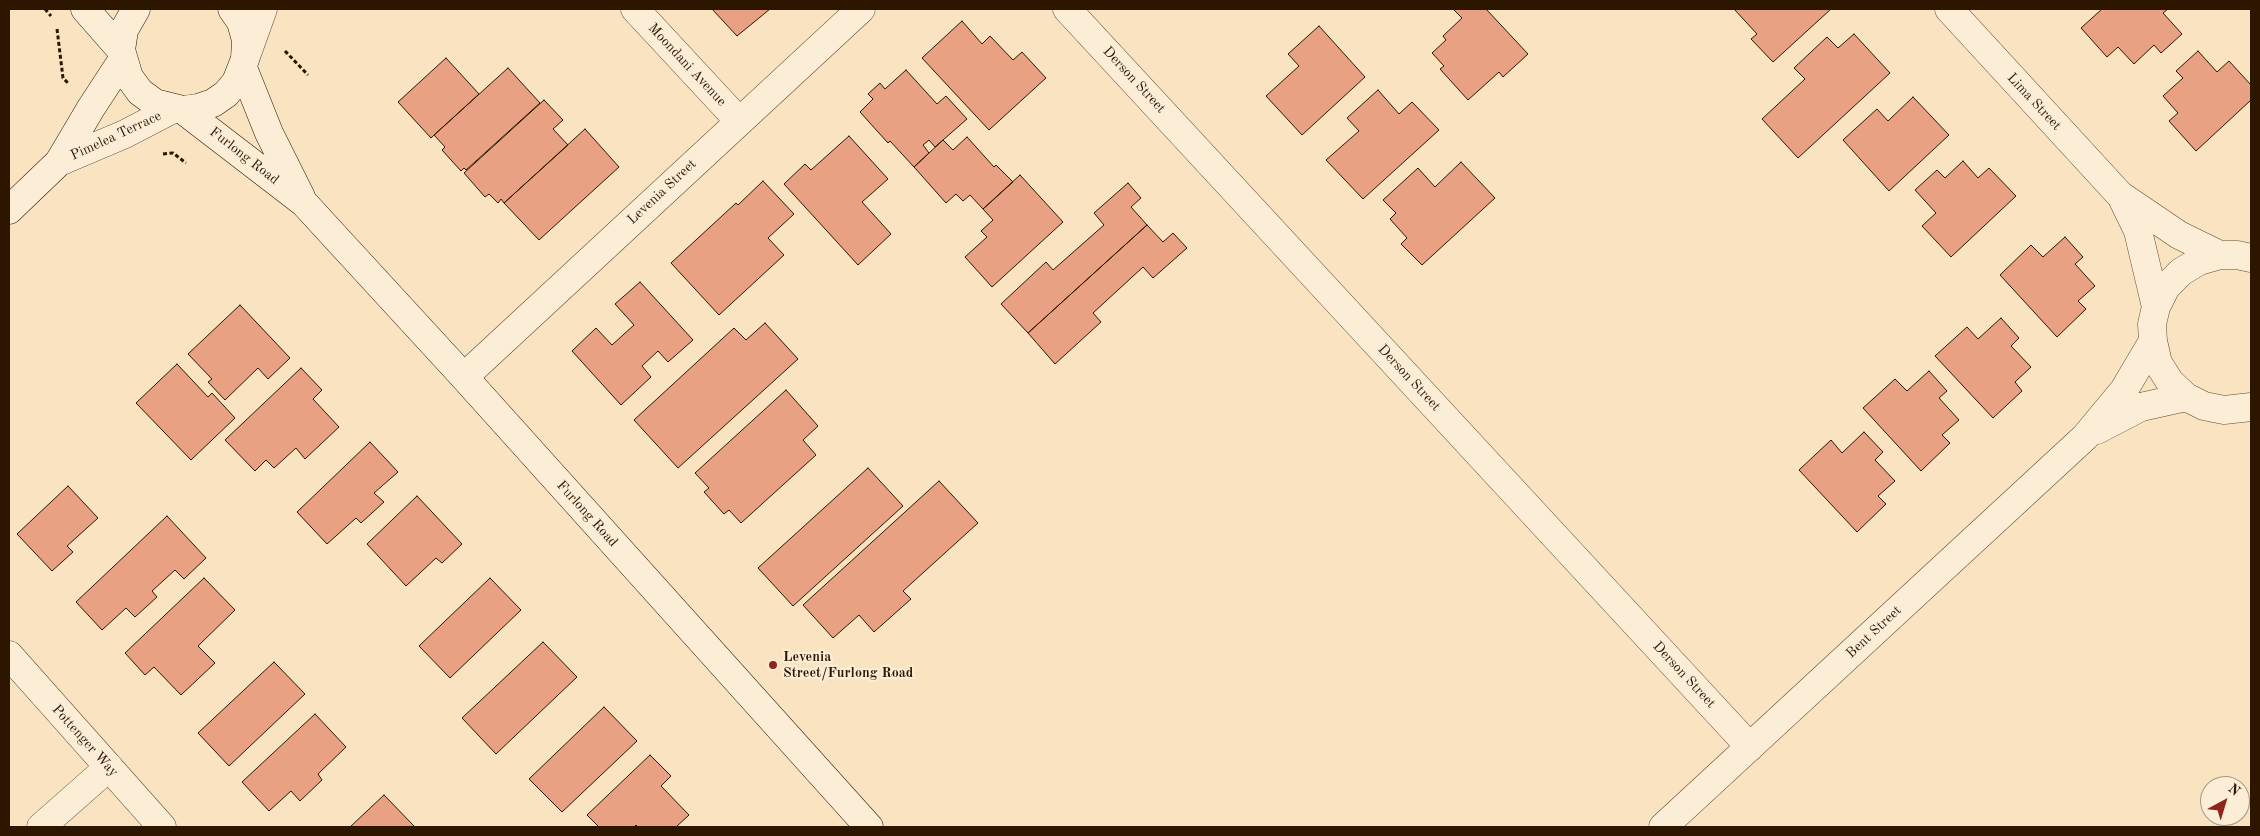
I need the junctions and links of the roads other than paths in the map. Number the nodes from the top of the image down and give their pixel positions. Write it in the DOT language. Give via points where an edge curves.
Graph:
graph roads {
  1 [pos="85,9"];
  2 [pos="136,9"];
  3 [pos="232,9"];
  4 [pos="263,9"];
  5 [pos="635,9"];
  6 [pos="861,9"];
  7 [pos="1067,9"];
  8 [pos="1949,9"];
  9 [pos="122,55"];
  10 [pos="244,64"];
  11 [pos="178,109"];
  12 [pos="739,121"];
  13 [pos="59,162"];
  14 [pos="2120,195"];
  15 [pos="304,203"];
  16 [pos="9,210"];
  17 [pos="2220,255"];
  18 [pos="2251,258"];
  19 [pos="2156,307"];
  20 [pos="2153,341"];
  21 [pos="464,377"];
  22 [pos="2186,397"];
  23 [pos="2251,407"];
  24 [pos="2224,410"];
  25 [pos="2251,425"];
  26 [pos="2085,436"];
  27 [pos="9,655"];
  28 [pos="1750,746"];
  29 [pos="109,768"];
  30 [pos="41,827"];
  31 [pos="162,827"];
  32 [pos="869,827"];
  33 [pos="1663,827"];
  1 -- 9 [label="street"];
  2 -- 9 [label="street" via="124,30"];
  3 -- 10 [label="street" via="241,22 246,40"];
  4 -- 10 [label="street, Pimelea Terrace"];
  5 -- 12 [label="street, Moondani Avenue"];
  6 -- 12 [label="street, Levenia Street"];
  7 -- 28 [label="street, Derson Street"];
  8 -- 14 [label="street, Lima Street"];
  9 -- 11 [label="street, Furlong Road" via="129,77 140,92 155,103"];
  9 -- 13 [label="street, Pimelea Terrace"];
  10 -- 11 [label="street, Pimelea Terrace" via="236,82 213,103"];
  10 -- 15 [label="street, Furlong Road" via="269,133"];
  11 -- 13 [label="street, Pimelea Terrace"];
  11 -- 15 [label="street, Furlong Road"];
  12 -- 21 [label="street, Levenia Street"];
  13 -- 16 [label="street, Pimelea Terrace"];
  14 -- 17 [label="street, Lima Street" via="2179,235"];
  14 -- 19 [label="street, Lima Street" via="2138,231"];
  15 -- 21 [label="street, Furlong Road"];
  17 -- 18 [label="street"];
  17 -- 19 [label="street" via="2199,261 2181,272 2166,287"];
  19 -- 20 [label="street"];
  20 -- 22 [label="street" via="2158,363 2170,382"];
  20 -- 26 [label="street, Bent Street" via="2124,390"];
  21 -- 32 [label="street, Furlong Road"];
  22 -- 24 [label="street" via="2204,406"];
  22 -- 26 [label="street, Bent Street" via="2141,407"];
  23 -- 24 [label="street"];
  24 -- 25 [label="street"];
  26 -- 28 [label="street, Bent Street"];
  27 -- 29 [label="street, Pottenger Way"];
  28 -- 33 [label="street, Bent Street"];
  29 -- 30 [label="street"];
  29 -- 31 [label="street, Pottenger Way"];
}
